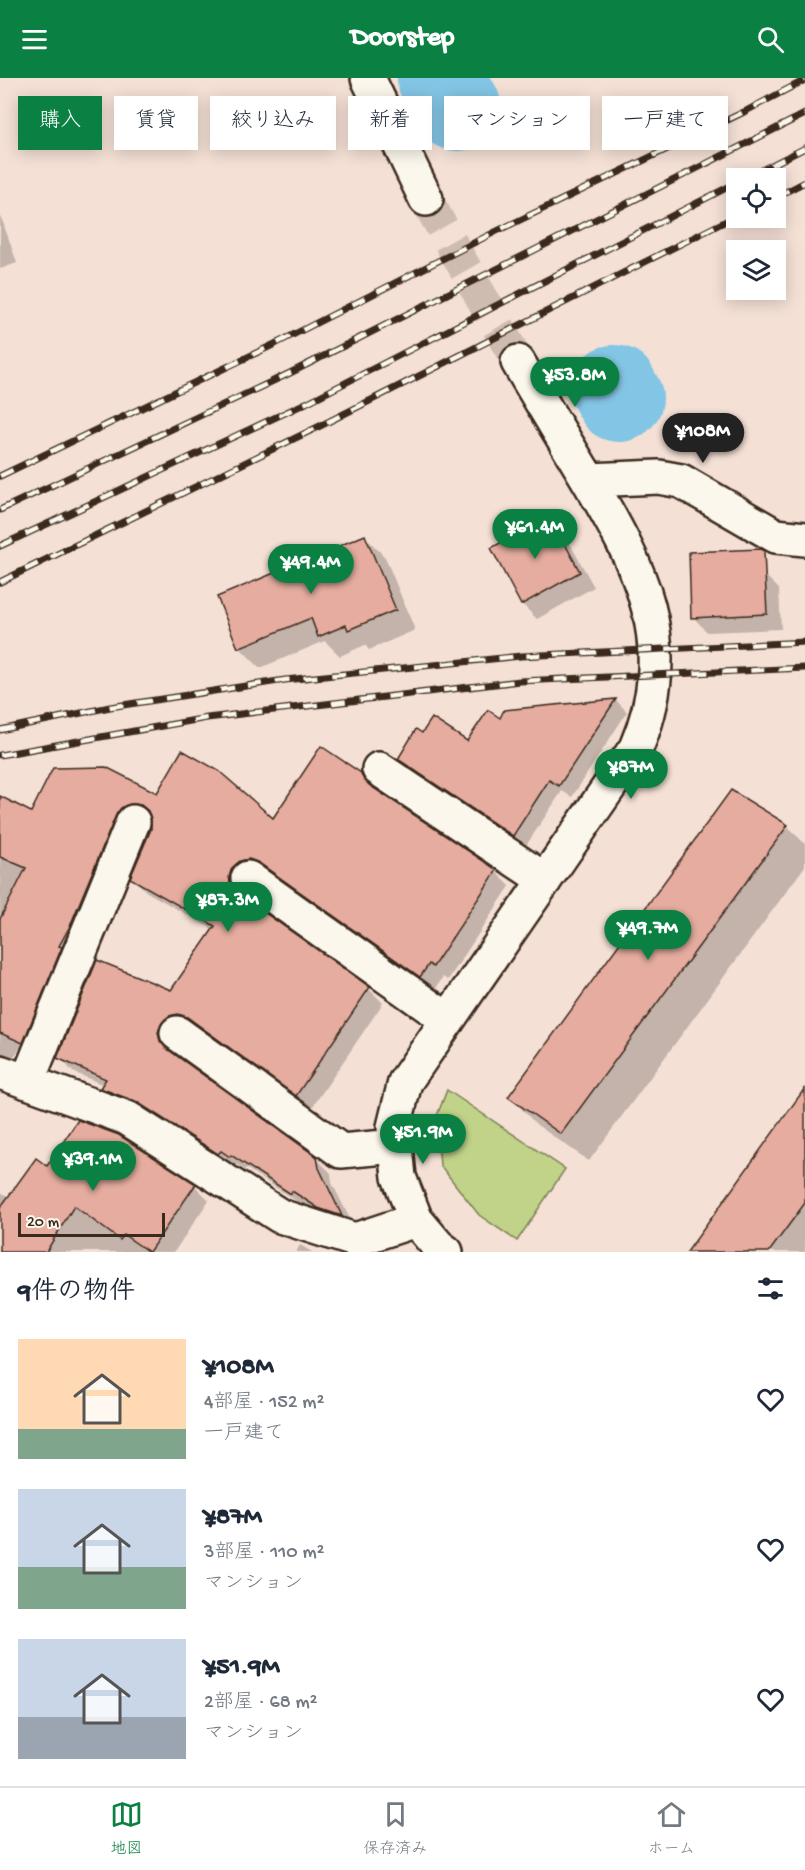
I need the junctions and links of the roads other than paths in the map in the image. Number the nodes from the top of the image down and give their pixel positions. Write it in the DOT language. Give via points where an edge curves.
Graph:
graph roads {
  1 [pos="368,78"];
  2 [pos="426,199"];
  3 [pos="518,363"];
  4 [pos="589,480"];
  5 [pos="805,539"];
  6 [pos="379,769"];
  7 [pos="133,822"];
  8 [pos="248,878"];
  9 [pos="545,879"];
  10 [pos="448,1020"];
  11 [pos="177,1033"];
  12 [pos="14,1077"];
  13 [pos="396,1146"];
  14 [pos="416,1220"];
  15 [pos="446,1252"];
  1 -- 2 [label="street"];
  3 -- 4 [label="street"];
  4 -- 5 [label="street" via="659,477 681,481 776,537"];
  4 -- 9 [label="street" via="635,563 648,601 655,649 652,703 636,748"];
  6 -- 9 [label="street"];
  7 -- 12 [label="street"];
  8 -- 10 [label="street"];
  9 -- 10 [label="street"];
  10 -- 13 [label="street" via="405,1082 394,1127"];
  11 -- 13 [label="street" via="341,1151"];
  12 -- 14 [label="street" via="127,1118 280,1216 355,1240"];
  13 -- 14 [label="street" via="399,1177"];
  14 -- 15 [label="street"];
}
